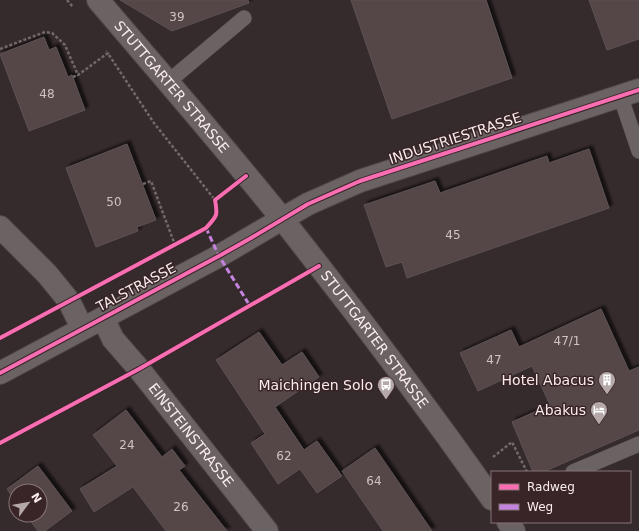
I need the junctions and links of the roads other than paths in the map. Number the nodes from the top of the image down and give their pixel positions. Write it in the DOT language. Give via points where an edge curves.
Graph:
graph roads {
  1 [pos="98,0"];
  2 [pos="244,18"];
  3 [pos="168,82"];
  4 [pos="630,93"];
  5 [pos="639,152"];
  6 [pos="282,219"];
  7 [pos="0,227"];
  8 [pos="103,318"];
  9 [pos="82,328"];
  10 [pos="0,373"];
  11 [pos="639,444"];
  12 [pos="574,471"];
  13 [pos="491,498"];
  14 [pos="267,531"];
  1 -- 3 [label="street, STUTTGARTER STRASSE"];
  2 -- 3 [label="lane"];
  3 -- 6 [label="street, STUTTGARTER STRASSE"];
  4 -- 5 [label="lane"];
  4 -- 6 [label="street, INDUSTRIESTRASSE" via="360,181 308,204"];
  6 -- 8 [label="street, TALSTRASSE"];
  6 -- 13 [label="street, STUTTGARTER STRASSE" via="373,336"];
  7 -- 9 [label="street" via="47,274 69,301"];
  8 -- 9 [label="street, TALSTRASSE"];
  8 -- 14 [label="street, EINSTEINSTRASSE" via="114,339"];
  9 -- 10 [label="street, TALSTRASSE"];
  11 -- 12 [label="lane"];
}
